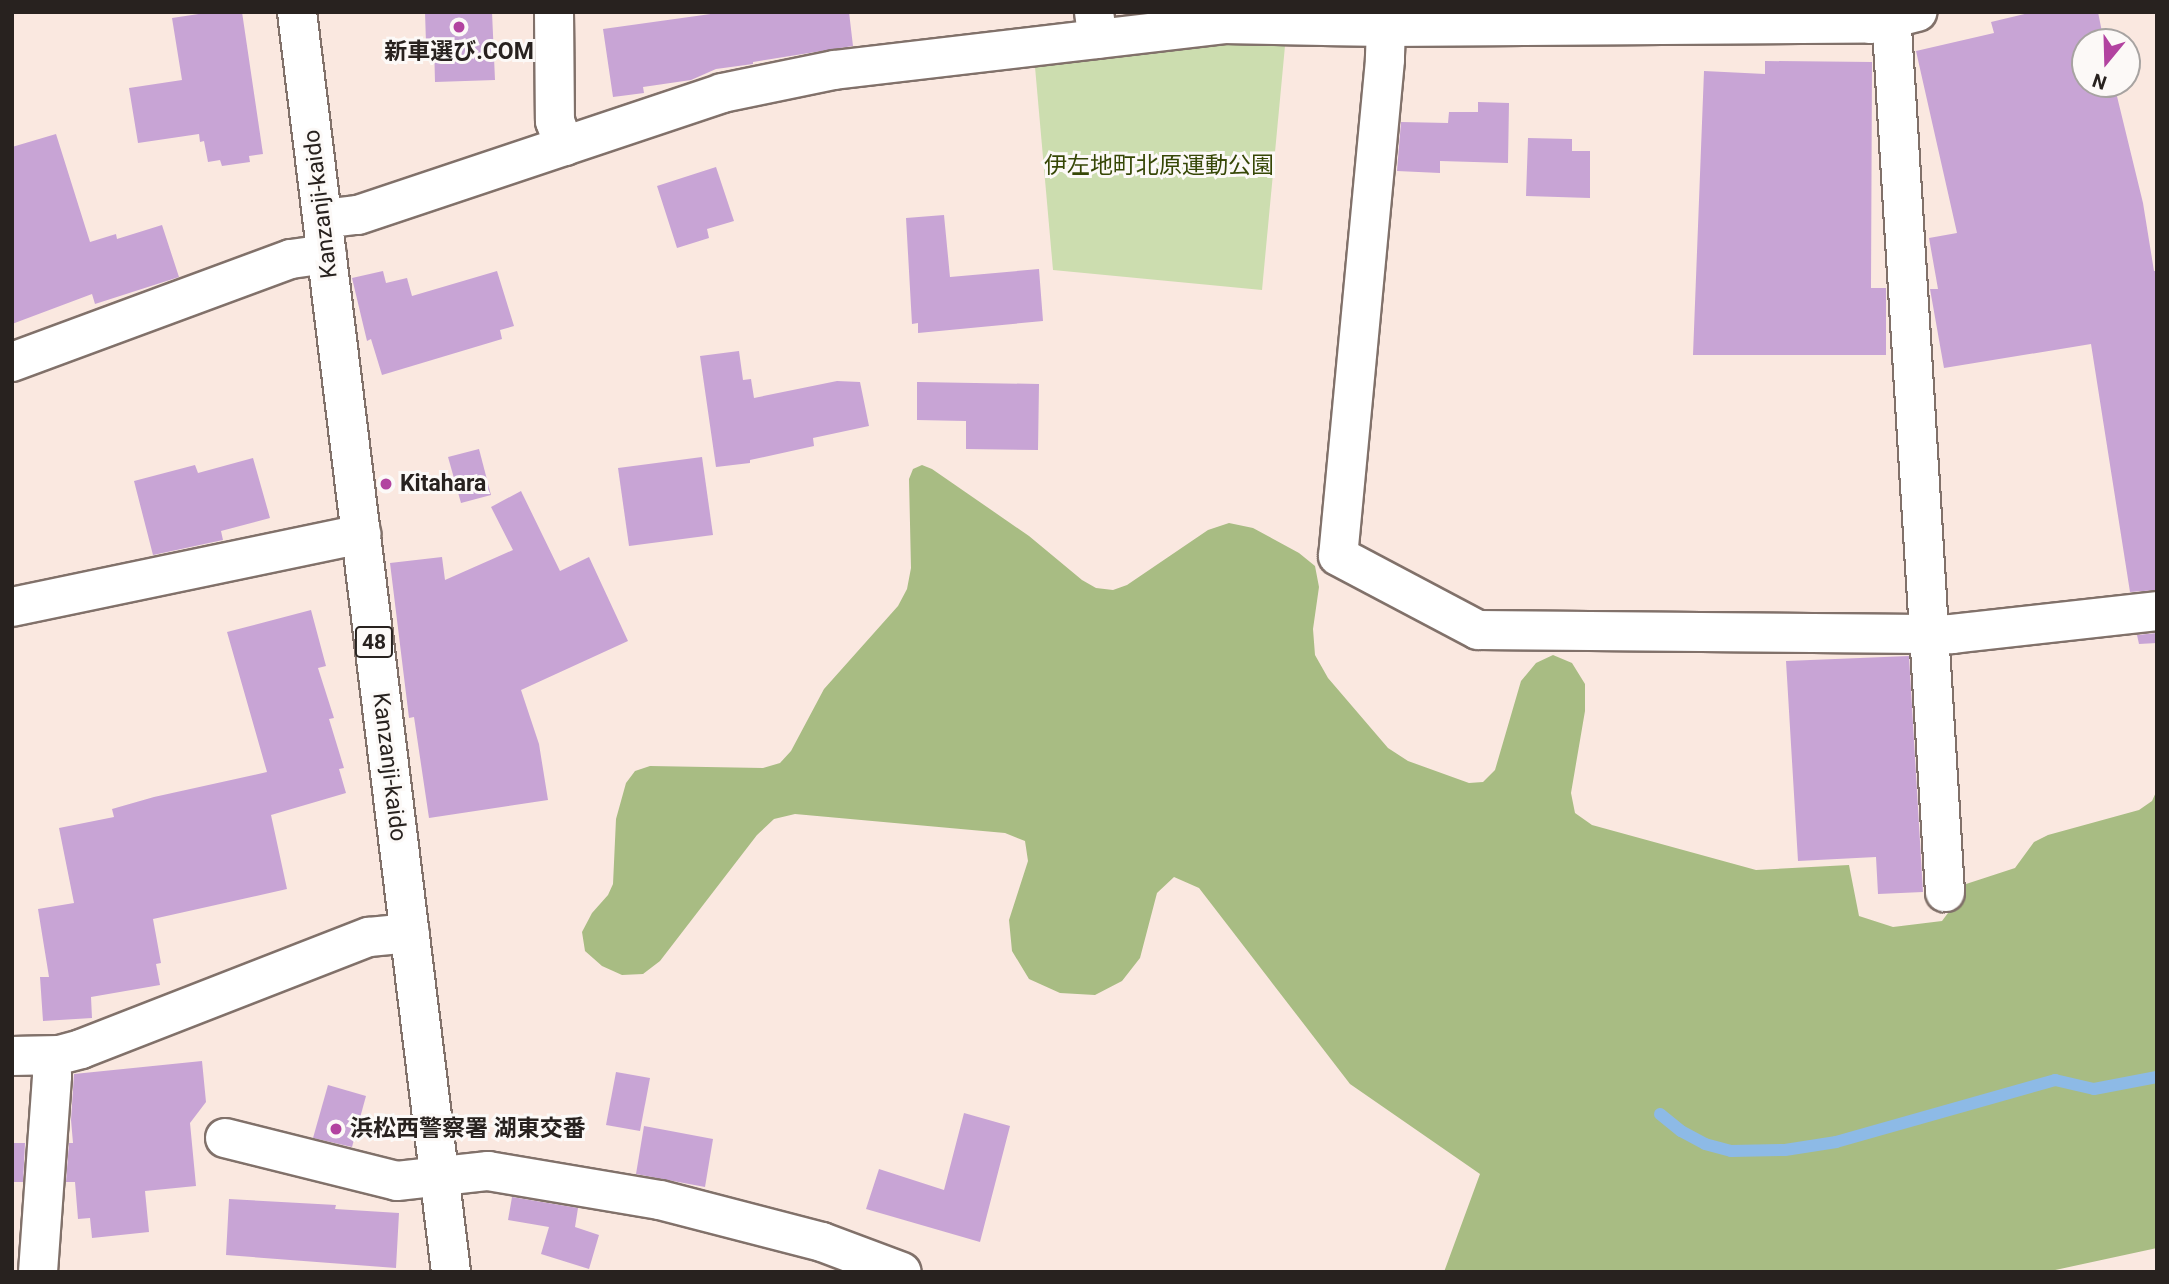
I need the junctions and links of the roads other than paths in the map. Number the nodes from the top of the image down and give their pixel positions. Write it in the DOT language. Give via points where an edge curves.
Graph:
graph roads {
  1 [pos="298,12"];
  2 [pos="554,12"];
  3 [pos="1900,15"];
  4 [pos="1096,26"];
  5 [pos="1385,27"];
  6 [pos="564,146"];
  7 [pos="325,237"];
  8 [pos="12,362"];
  9 [pos="361,534"];
  10 [pos="12,607"];
  11 [pos="2157,611"];
  12 [pos="1929,634"];
  13 [pos="1945,892"];
  14 [pos="410,933"];
  15 [pos="12,1056"];
  16 [pos="51,1056"];
  17 [pos="225,1138"];
  18 [pos="439,1176"];
  19 [pos="38,1272"];
  20 [pos="451,1272"];
  21 [pos="902,1272"];
  1 -- 7 [label="street, Kanzanji-kaido / 48"];
  2 -- 6 [label="street" via="555,121"];
  3 -- 5 [label="street" via="1870,24"];
  3 -- 12 [label="street"];
  4 -- 5 [label="street"];
  4 -- 6 [label="street" via="775,80"];
  5 -- 12 [label="street" via="1338,556 1478,630"];
  6 -- 7 [label="street" via="358,215"];
  7 -- 8 [label="street" via="291,259"];
  7 -- 9 [label="street, Kanzanji-kaido / 48"];
  9 -- 10 [label="street"];
  9 -- 14 [label="street, Kanzanji-kaido / 48"];
  11 -- 12 [label="street"];
  12 -- 13 [label="street"];
  14 -- 16 [label="street" via="369,937 81,1049"];
  14 -- 18 [label="street, Kanzanji-kaido / 48"];
  15 -- 16 [label="street"];
  16 -- 19 [label="street"];
  17 -- 18 [label="street" via="397,1181"];
  18 -- 20 [label="street, Kanzanji-kaido / 48"];
  18 -- 21 [label="street" via="488,1171 660,1200 822,1241"];
}
